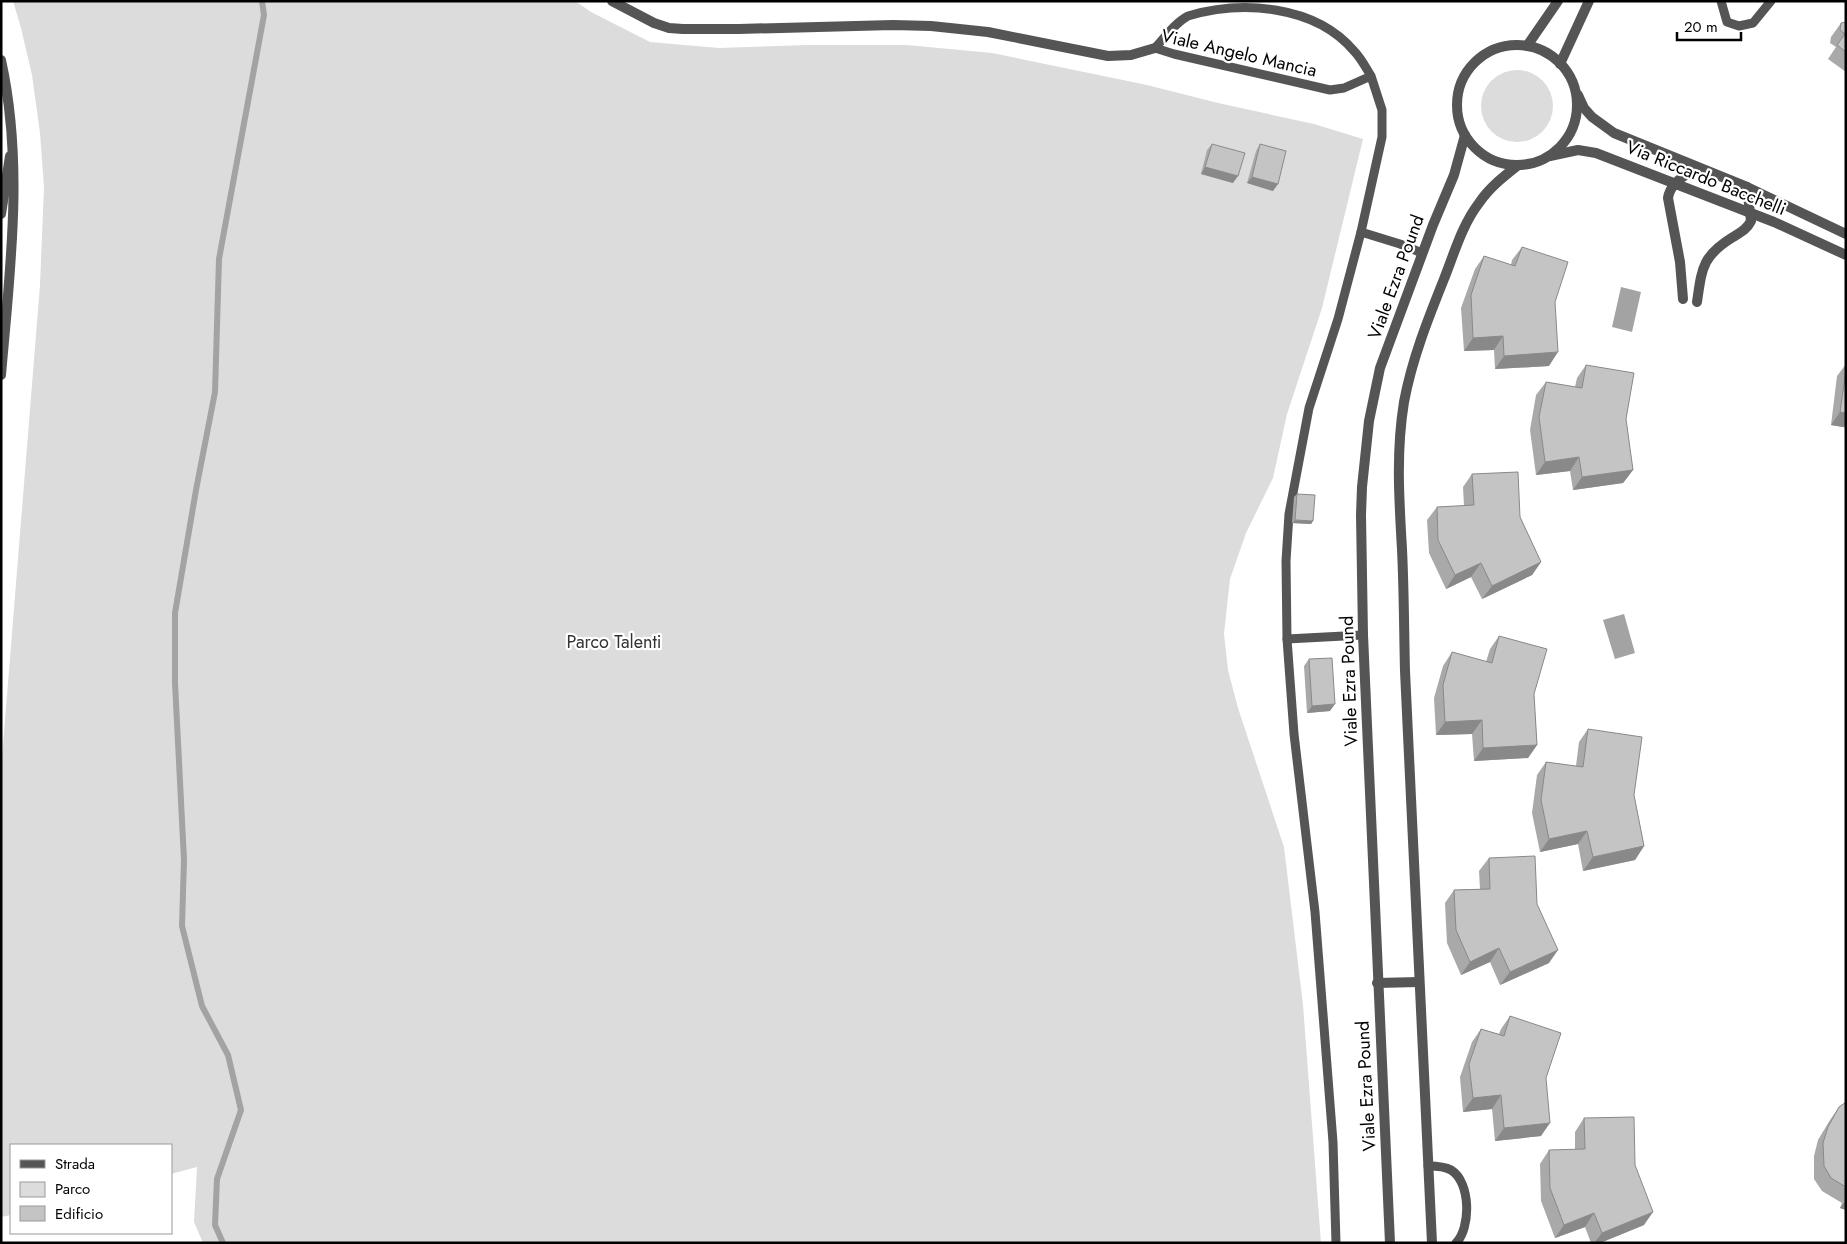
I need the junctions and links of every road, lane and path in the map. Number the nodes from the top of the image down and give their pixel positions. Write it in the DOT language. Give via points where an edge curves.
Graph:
graph roads {
  1 [pos="612,1"];
  2 [pos="1558,1"];
  3 [pos="1589,1"];
  4 [pos="1721,1"];
  5 [pos="1771,1"];
  6 [pos="1527,46"];
  7 [pos="1155,48"];
  8 [pos="1,60"];
  9 [pos="1560,64"];
  10 [pos="1371,76"];
  11 [pos="1576,92"];
  12 [pos="1465,134"];
  13 [pos="13,135"];
  14 [pos="1549,156"];
  15 [pos="1517,166"];
  16 [pos="1696,167"];
  17 [pos="1676,183"];
  18 [pos="1747,187"];
  19 [pos="1750,213"];
  20 [pos="1,214"];
  21 [pos="1361,232"];
  22 [pos="1846,234"];
  23 [pos="1422,253"];
  24 [pos="1846,255"];
  25 [pos="1683,298"];
  26 [pos="1698,302"];
  27 [pos="1,375"];
  28 [pos="1363,636"];
  29 [pos="1287,639"];
  30 [pos="1418,982"];
  31 [pos="1377,983"];
  32 [pos="1428,1166"];
  33 [pos="1336,1243"];
  34 [pos="1390,1243"];
  35 [pos="1432,1243"];
  36 [pos="1456,1243"];
  1 -- 7 [label="street, Viale Angelo Mancia" via="669,28 931,26 988,32 1108,56 1130,55"];
  2 -- 6 [label="street"];
  3 -- 9 [label="street"];
  4 -- 5 [label="lane" via="1727,22 1739,26 1753,23"];
  6 -- 9 [label="street" via="1545,52"];
  6 -- 12 [label="street" via="1502,48 1480,59 1471,68 1459,90 1457,103"];
  7 -- 10 [label="lane, Viale Angelo Mancia" via="1330,90 1344,88"];
  7 -- 10 [label="lane" via="1174,27 1195,13 1226,3 1259,2 1297,10 1325,26 1354,51"];
  8 -- 13 [label="street"];
  9 -- 11 [label="street"];
  10 -- 21 [label="lane" via="1382,110 1382,137"];
  11 -- 14 [label="street" via="1573,128 1563,144"];
  11 -- 16 [label="street, Via Riccardo Bacchelli" via="1584,108 1606,128"];
  12 -- 15 [label="street" via="1485,156"];
  12 -- 23 [label="street, Viale Ezra Pound" via="1454,175"];
  13 -- 20 [label="street"];
  13 -- 27 [label="street" via="14,217"];
  14 -- 15 [label="street"];
  14 -- 17 [label="street, Via Riccardo Bacchelli" via="1578,150 1596,153"];
  15 -- 30 [label="street" via="1487,193 1461,236 1428,319 1404,402 1398,500"];
  16 -- 17 [label="street"];
  16 -- 18 [label="street, Via Riccardo Bacchelli"];
  17 -- 19 [label="street, Via Riccardo Bacchelli"];
  17 -- 25 [label="street" via="1668,200"];
  18 -- 19 [label="street"];
  18 -- 22 [label="street, Via Riccardo Bacchelli"];
  19 -- 24 [label="street, Via Riccardo Bacchelli"];
  19 -- 26 [label="street" via="1748,227 1721,244 1707,260"];
  21 -- 23 [label="lane"];
  21 -- 29 [label="lane" via="1338,320 1309,408 1298,462 1286,561"];
  23 -- 28 [label="street, Viale Ezra Pound" via="1380,368 1369,421 1361,515"];
  28 -- 29 [label="lane"];
  28 -- 31 [label="street, Viale Ezra Pound"];
  29 -- 33 [label="lane" via="1294,734 1315,912 1333,1142"];
  30 -- 31 [label="street"];
  30 -- 32 [label="street"];
  31 -- 34 [label="street, Viale Ezra Pound"];
  32 -- 35 [label="street"];
  32 -- 36 [label="lane" via="1452,1170 1463,1187 1467,1220"];
}
